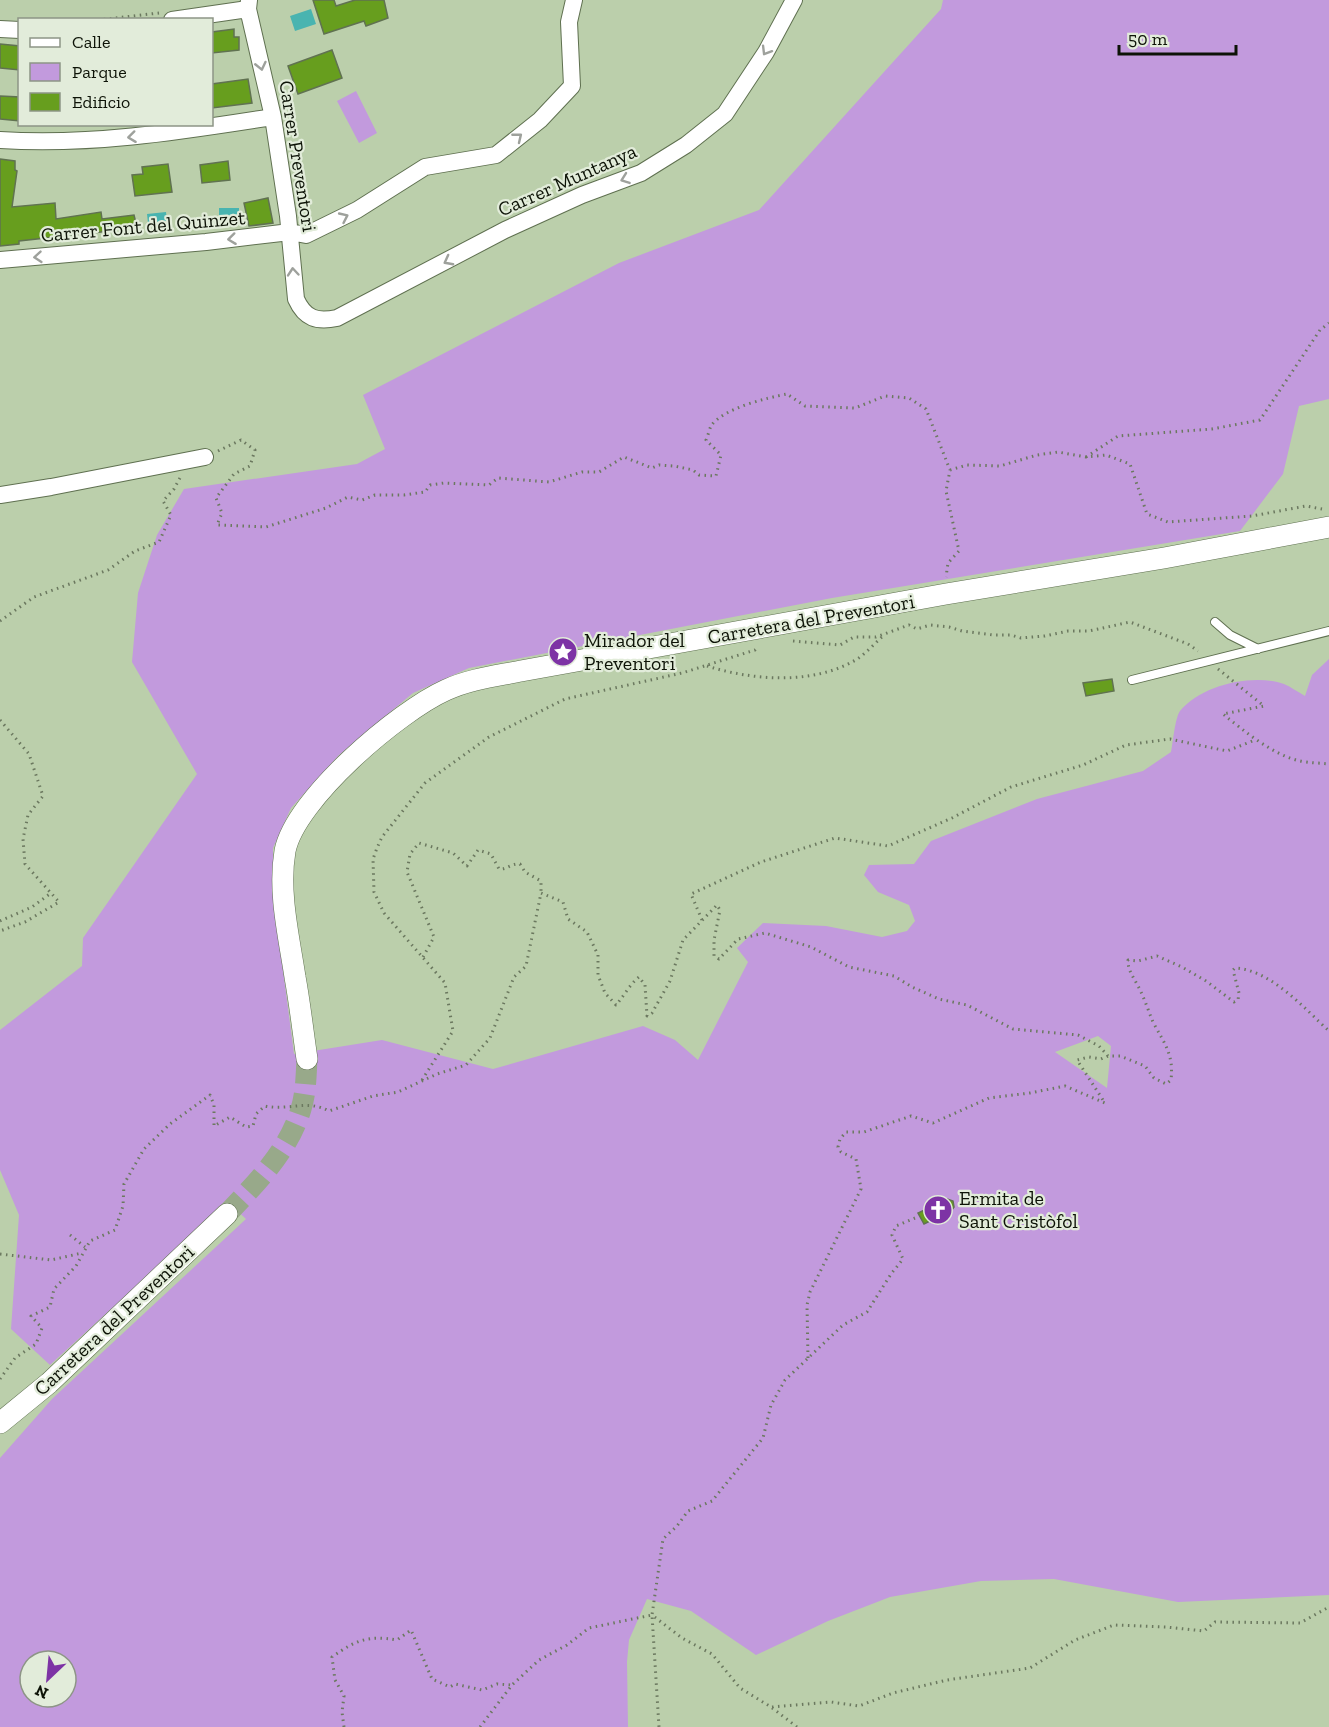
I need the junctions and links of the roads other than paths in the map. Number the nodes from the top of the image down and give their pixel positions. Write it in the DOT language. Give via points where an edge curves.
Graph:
graph roads {
  1 [pos="574,0"];
  2 [pos="794,0"];
  3 [pos="248,5"];
  4 [pos="182,18"];
  5 [pos="0,28"];
  6 [pos="18,30"];
  7 [pos="273,117"];
  8 [pos="213,125"];
  9 [pos="209,126"];
  10 [pos="0,140"];
  11 [pos="290,232"];
  12 [pos="0,260"];
  13 [pos="301,310"];
  14 [pos="198,458"];
  15 [pos="0,495"];
  16 [pos="1329,527"];
  17 [pos="1215,622"];
  18 [pos="1329,631"];
  19 [pos="1258,649"];
  20 [pos="1132,680"];
  21 [pos="307,1059"];
  22 [pos="226,1214"];
  23 [pos="0,1424"];
  11 -- 1 [label="street, Carrer Font del Quinzet, one-way" via="306,235 425,167 496,155 540,120 572,86 569,22"];
  2 -- 13 [label="street, Carrer Muntanya, one-way" via="725,114 686,145 641,173 505,230 337,318 316,320"];
  3 -- 4 [label="street"];
  3 -- 7 [label="street, Carrer Preventori, one-way"];
  5 -- 6 [label="street"];
  7 -- 8 [label="street, one-way"];
  7 -- 11 [label="street, Carrer Preventori"];
  9 -- 10 [label="street, one-way" via="102,141"];
  11 -- 12 [label="street, Carrer Font del Quinzet, one-way"];
  13 -- 11 [label="street, Carrer Preventori, one-way" via="296,300"];
  14 -- 15 [label="street"];
  16 -- 21 [label="street, Carretera del Preventori" via="482,678 446,690 412,710 364,748 301,814 288,839 284,892"];
  17 -- 19 [label="lane"];
  18 -- 19 [label="lane"];
  19 -- 20 [label="lane"];
  22 -- 23 [label="street, Carretera del Preventori" via="49,1383"];
}
